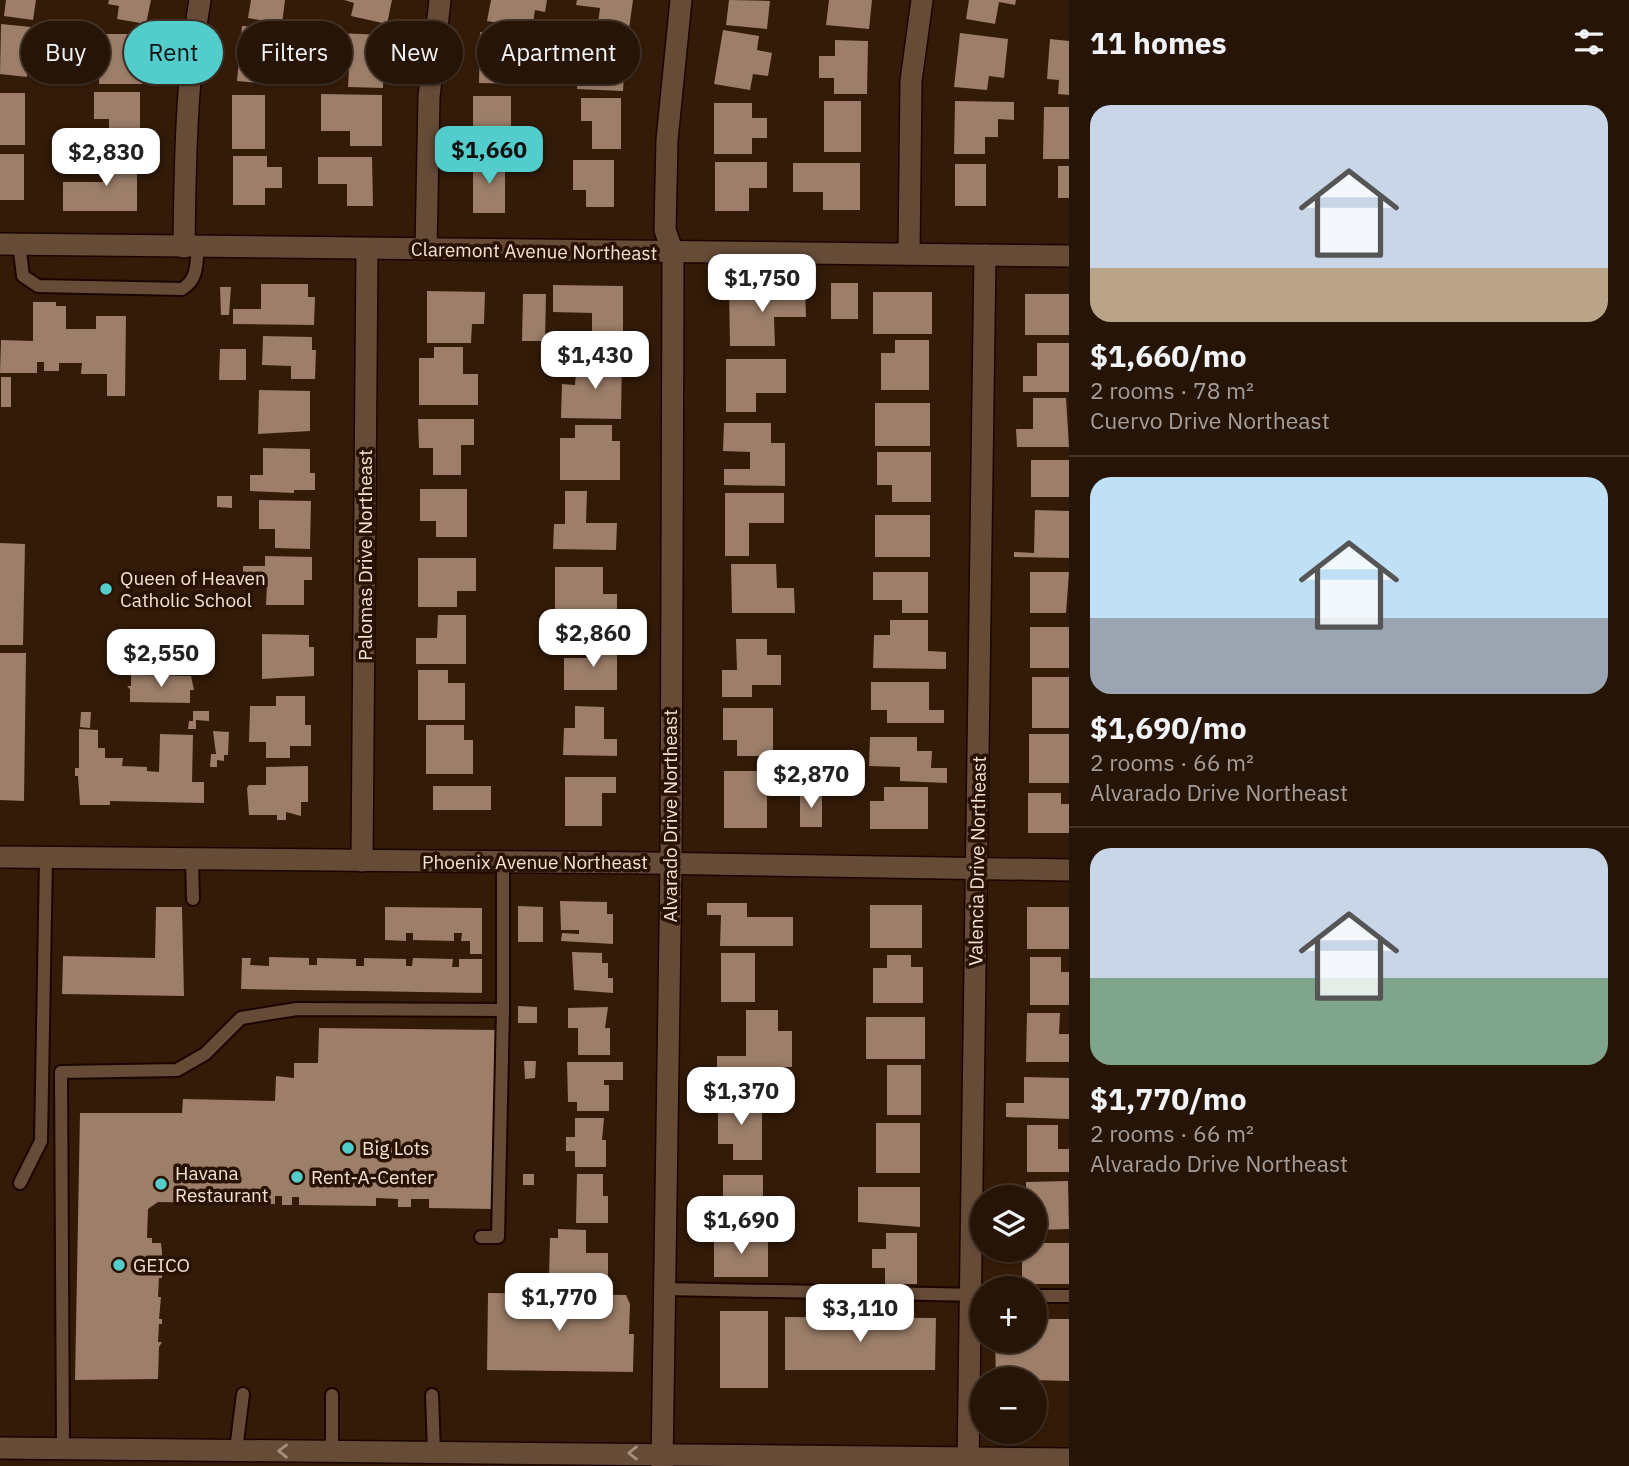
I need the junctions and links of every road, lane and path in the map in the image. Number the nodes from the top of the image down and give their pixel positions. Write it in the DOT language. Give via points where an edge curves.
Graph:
graph roads {
  1 [pos="200,0"];
  2 [pos="440,0"];
  3 [pos="681,0"];
  4 [pos="922,0"];
  5 [pos="9,244"];
  6 [pos="191,247"];
  7 [pos="367,249"];
  8 [pos="426,249"];
  9 [pos="673,253"];
  10 [pos="909,254"];
  11 [pos="985,256"];
  12 [pos="1069,256"];
  13 [pos="0,858"];
  14 [pos="46,858"];
  15 [pos="192,859"];
  16 [pos="362,861"];
  17 [pos="503,862"];
  18 [pos="671,863"];
  19 [pos="976,869"];
  20 [pos="1069,870"];
  21 [pos="192,899"];
  22 [pos="503,1010"];
  23 [pos="20,1183"];
  24 [pos="481,1237"];
  25 [pos="976,1276"];
  26 [pos="664,1289"];
  27 [pos="970,1295"];
  28 [pos="1047,1296"];
  29 [pos="1069,1296"];
  30 [pos="973,1353"];
  31 [pos="243,1394"];
  32 [pos="332,1395"];
  33 [pos="432,1395"];
  34 [pos="0,1448"];
  35 [pos="236,1450"];
  36 [pos="332,1451"];
  37 [pos="434,1452"];
  38 [pos="56,1454"];
  39 [pos="358,1459"];
  40 [pos="662,1459"];
  41 [pos="1069,1459"];
  42 [pos="968,1462"];
  1 -- 6 [label="street" via="184,149"];
  2 -- 8 [label="street" via="429,97"];
  3 -- 9 [label="street, Alvarado Drive Northeast" via="667,140 665,230"];
  4 -- 10 [label="street" via="911,82"];
  5 -- 6 [label="street, Claremont Avenue Northeast"];
  5 -- 6 [label="lane" via="23,276 38,286 182,289 195,274"];
  6 -- 7 [label="street, Claremont Avenue Northeast"];
  7 -- 8 [label="street, Claremont Avenue Northeast"];
  7 -- 16 [label="street, Palomas Drive Northeast"];
  8 -- 9 [label="street, Claremont Avenue Northeast"];
  9 -- 10 [label="street, Claremont Avenue Northeast"];
  9 -- 18 [label="street, Alvarado Drive Northeast"];
  10 -- 11 [label="street, Claremont Avenue Northeast"];
  11 -- 12 [label="street, Claremont Avenue Northeast"];
  11 -- 19 [label="street, Valencia Drive Northeast"];
  13 -- 14 [label="street, Phoenix Avenue Northeast"];
  14 -- 15 [label="street, Phoenix Avenue Northeast"];
  14 -- 23 [label="lane" via="41,1141"];
  15 -- 16 [label="street, Phoenix Avenue Northeast"];
  15 -- 21 [label="lane"];
  16 -- 17 [label="street, Phoenix Avenue Northeast"];
  17 -- 18 [label="street, Phoenix Avenue Northeast"];
  17 -- 22 [label="lane"];
  18 -- 19 [label="street, Phoenix Avenue Northeast"];
  18 -- 26 [label="street, Alvarado Drive Northeast"];
  19 -- 20 [label="street, Phoenix Avenue Northeast"];
  19 -- 25 [label="street, Valencia Drive Northeast"];
  22 -- 24 [label="lane" via="498,1237"];
  22 -- 38 [label="lane" via="297,1009 241,1018 205,1054 177,1070 61,1072"];
  26 -- 27 [label="lane"];
  26 -- 40 [label="street, Alvarado Drive Northeast"];
  28 -- 29 [label="lane"];
  30 -- 42 [label="street, Valencia Drive Northeast"];
  31 -- 35 [label="lane"];
  32 -- 36 [label="lane"];
  33 -- 37 [label="lane"];
  34 -- 38 [label="street"];
  36 -- 35 [label="street, one-way"];
  35 -- 38 [label="street"];
  36 -- 39 [label="street"];
  37 -- 39 [label="street"];
  40 -- 37 [label="street, one-way"];
  40 -- 42 [label="street"];
  41 -- 42 [label="street"];
}
